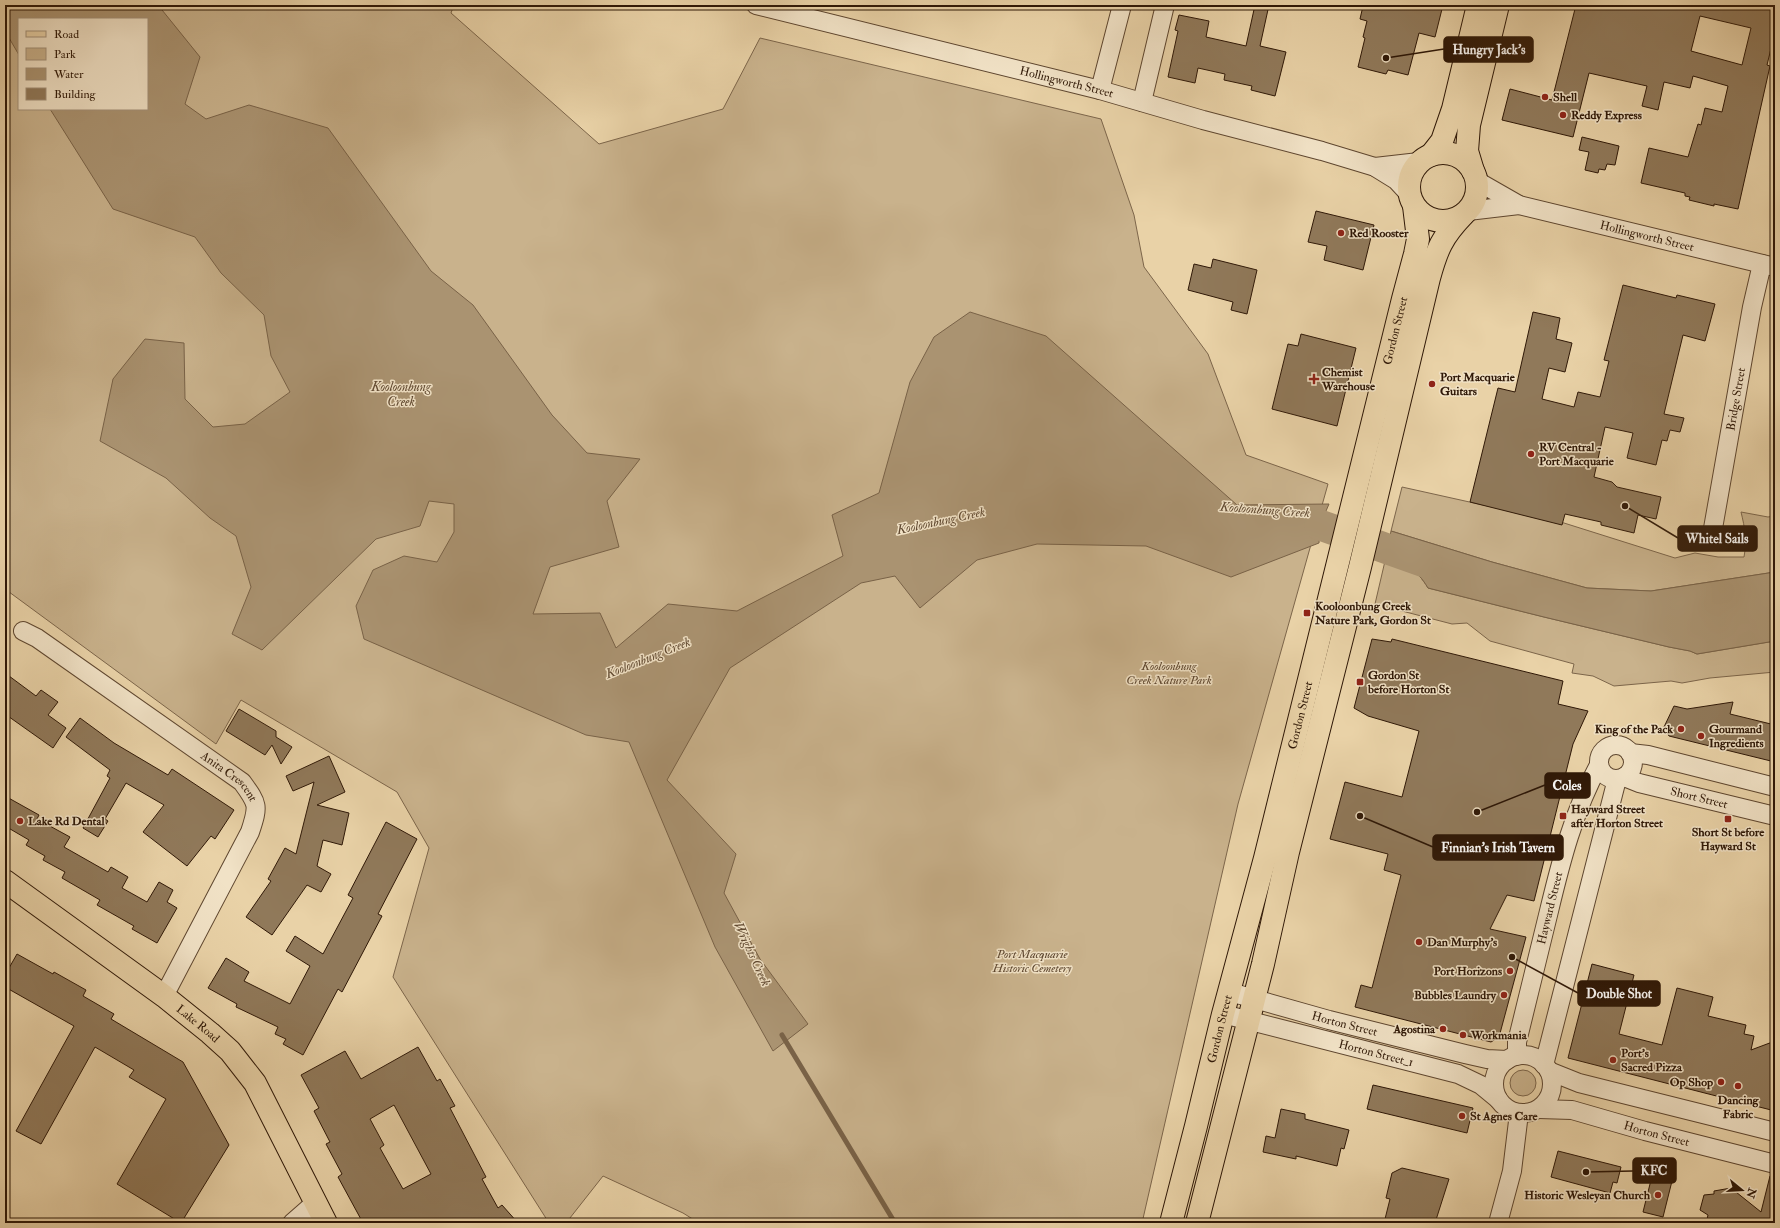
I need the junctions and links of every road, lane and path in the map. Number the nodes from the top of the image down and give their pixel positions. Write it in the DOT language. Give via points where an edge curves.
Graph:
graph roads {
  1 [pos="756,5"];
  2 [pos="1122,5"];
  3 [pos="1165,5"];
  4 [pos="1478,5"];
  5 [pos="1498,5"];
  6 [pos="786,9"];
  7 [pos="1100,90"];
  8 [pos="1142,102"];
  9 [pos="1425,158"];
  10 [pos="1374,167"];
  11 [pos="1475,176"];
  12 [pos="1411,200"];
  13 [pos="1519,206"];
  14 [pos="1466,213"];
  15 [pos="1769,265"];
  16 [pos="1712,534"];
  17 [pos="23,631"];
  18 [pos="1630,753"];
  19 [pos="1599,765"];
  20 [pos="1621,778"];
  21 [pos="1775,787"];
  22 [pos="1775,816"];
  23 [pos="5,881"];
  24 [pos="1230,992"];
  25 [pos="164,996"];
  26 [pos="1254,998"];
  27 [pos="1223,1014"];
  28 [pos="1248,1020"];
  29 [pos="1512,1058"];
  30 [pos="1546,1068"];
  31 [pos="1498,1099"];
  32 [pos="1539,1109"];
  33 [pos="1519,1113"];
  34 [pos="1775,1132"];
  35 [pos="1775,1164"];
  36 [pos="316,1202"];
  37 [pos="292,1223"];
  38 [pos="326,1223"];
  39 [pos="1171,1223"];
  40 [pos="1197,1223"];
  41 [pos="1498,1223"];
  1 -- 6 [label="street, Hollingworth Street"];
  2 -- 7 [label="street"];
  3 -- 8 [label="street"];
  4 -- 9 [label="main road" via="1453,109 1442,141"];
  5 -- 11 [label="main road" via="1469,126 1468,151"];
  6 -- 7 [label="street, Hollingworth Street"];
  7 -- 8 [label="street, Hollingworth Street"];
  8 -- 10 [label="street, Hollingworth Street"];
  9 -- 10 [label="street, Hollingworth Street"];
  9 -- 11 [label="main road" via="1439,153 1454,154 1463,159"];
  9 -- 12 [label="main road" via="1409,180"];
  10 -- 12 [label="street, Hollingworth Street" via="1396,180"];
  11 -- 13 [label="street, Hollingworth Street"];
  11 -- 14 [label="main road" via="1476,197"];
  12 -- 14 [label="main road" via="1426,217 1437,221 1454,220"];
  12 -- 24 [label="main road, Gordon Street" via="1418,239 1416,254"];
  13 -- 14 [label="street, Hollingworth Street"];
  13 -- 15 [label="street, Hollingworth Street"];
  14 -- 26 [label="main road, Gordon Street" via="1447,232 1433,262"];
  15 -- 16 [label="street, Bridge Street" via="1752,307"];
  17 -- 25 [label="street, Anita Crescent" via="37,638 242,782 255,801 256,816 250,832"];
  18 -- 19 [label="street" via="1621,746 1609,746 1601,754"];
  18 -- 20 [label="street" via="1632,769"];
  18 -- 21 [label="street"];
  19 -- 20 [label="street" via="1608,778"];
  19 -- 29 [label="street, Hayward Street" via="1575,818 1557,878"];
  20 -- 22 [label="street, Short Street"];
  20 -- 30 [label="street"];
  23 -- 25 [label="main road, Lake Road"];
  24 -- 26 [label="street, Horton Street"];
  24 -- 27 [label="main road, Gordon Street"];
  25 -- 36 [label="main road, Lake Road" via="230,1051 255,1083"];
  26 -- 28 [label="main road, Gordon Street"];
  26 -- 29 [label="street, Horton Street" via="1464,1054 1487,1059"];
  27 -- 28 [label="street"];
  27 -- 39 [label="main road, Gordon Street"];
  28 -- 31 [label="street, Horton Street_1" via="1458,1074 1481,1085"];
  28 -- 40 [label="main road, Gordon Street"];
  29 -- 30 [label="street" via="1527,1056 1536,1059"];
  29 -- 31 [label="street" via="1497,1070 1494,1090"];
  30 -- 32 [label="street" via="1551,1089"];
  30 -- 34 [label="street" via="1579,1083"];
  31 -- 33 [label="street" via="1509,1110"];
  32 -- 33 [label="street"];
  32 -- 35 [label="street, Horton Street" via="1572,1110"];
  33 -- 41 [label="street" via="1512,1171"];
  36 -- 37 [label="street"];
  36 -- 38 [label="main road, Lake Road"];
}
